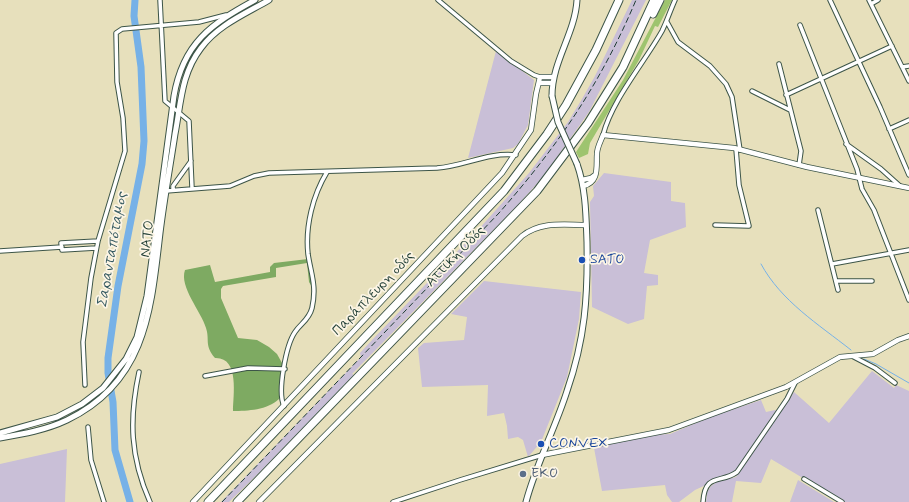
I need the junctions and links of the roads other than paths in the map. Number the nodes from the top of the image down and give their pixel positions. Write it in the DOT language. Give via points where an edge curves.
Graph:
graph roads {
  1 [pos="160,0"];
  2 [pos="255,0"];
  3 [pos="270,0"];
  4 [pos="438,0"];
  5 [pos="577,0"];
  6 [pos="615,0"];
  7 [pos="619,0"];
  8 [pos="654,0"];
  9 [pos="660,0"];
  10 [pos="675,0"];
  11 [pos="830,0"];
  12 [pos="878,0"];
  13 [pos="870,2"];
  14 [pos="227,15"];
  15 [pos="646,21"];
  16 [pos="667,22"];
  17 [pos="800,25"];
  18 [pos="161,26"];
  19 [pos="604,31"];
  20 [pos="892,46"];
  21 [pos="857,61"];
  22 [pos="779,64"];
  23 [pos="909,66"];
  24 [pos="902,67"];
  25 [pos="540,77"];
  26 [pos="553,77"];
  27 [pos="820,80"];
  28 [pos="909,81"];
  29 [pos="539,83"];
  30 [pos="552,83"];
  31 [pos="752,90"];
  32 [pos="786,95"];
  33 [pos="172,108"];
  34 [pos="790,110"];
  35 [pos="179,111"];
  36 [pos="909,120"];
  37 [pos="889,130"];
  38 [pos="603,135"];
  39 [pos="846,144"];
  40 [pos="738,149"];
  41 [pos="516,155"];
  42 [pos="191,160"];
  43 [pos="799,165"];
  44 [pos="327,172"];
  45 [pos="909,175"];
  46 [pos="859,177"];
  47 [pos="583,183"];
  48 [pos="901,187"];
  49 [pos="192,188"];
  50 [pos="909,188"];
  51 [pos="173,190"];
  52 [pos="165,191"];
  53 [pos="818,210"];
  54 [pos="715,225"];
  55 [pos="586,226"];
  56 [pos="98,241"];
  57 [pos="62,246"];
  58 [pos="96,248"];
  59 [pos="0,250"];
  60 [pos="909,250"];
  61 [pos="891,254"];
  62 [pos="832,264"];
  63 [pos="872,281"];
  64 [pos="836,282"];
  65 [pos="838,290"];
  66 [pos="909,300"];
  67 [pos="909,336"];
  68 [pos="852,356"];
  69 [pos="124,367"];
  70 [pos="285,368"];
  71 [pos="139,372"];
  72 [pos="205,376"];
  73 [pos="795,383"];
  74 [pos="895,383"];
  75 [pos="85,385"];
  76 [pos="95,399"];
  77 [pos="284,406"];
  78 [pos="88,427"];
  79 [pos="0,433"];
  80 [pos="0,438"];
  81 [pos="542,455"];
  82 [pos="804,479"];
  83 [pos="104,502"];
  84 [pos="150,502"];
  85 [pos="193,502"];
  86 [pos="208,502"];
  87 [pos="237,502"];
  88 [pos="259,502"];
  89 [pos="393,502"];
  90 [pos="526,502"];
  91 [pos="703,502"];
  92 [pos="842,502"];
  1 -- 18 [label="street"];
  2 -- 14 [label="main road, ΝΑΤΟ"];
  3 -- 35 [label="main road, ΝΑΤΟ" via="223,26 208,39 185,76"];
  4 -- 25 [label="street" via="511,61"];
  5 -- 26 [label="main road" via="575,15"];
  6 -- 19 [label="highway"];
  7 -- 19 [label="highway, Αττική Οδός"];
  8 -- 15 [label="highway, Αττική Οδός"];
  9 -- 15 [label="highway" via="654,13"];
  10 -- 16 [label="street"];
  11 -- 21 [label="street"];
  12 -- 13 [label="street"];
  13 -- 20 [label="street"];
  14 -- 18 [label="street" via="199,22"];
  14 -- 33 [label="main road, ΝΑΤΟ" via="203,35 189,54 179,74"];
  15 -- 87 [label="highway, Αττική Οδός" via="623,67 588,123 537,190"];
  16 -- 38 [label="street" via="614,109"];
  16 -- 40 [label="street" via="678,42 710,66 726,84 732,97"];
  17 -- 27 [label="street"];
  18 -- 33 [label="street" via="165,101"];
  18 -- 56 [label="street" via="122,29 116,33 117,82 125,151"];
  19 -- 86 [label="highway, Αττική Οδός" via="566,105 504,191"];
  20 -- 21 [label="street"];
  20 -- 24 [label="street"];
  21 -- 27 [label="street"];
  21 -- 37 [label="street"];
  22 -- 32 [label="street"];
  23 -- 24 [label="street"];
  24 -- 28 [label="street"];
  25 -- 26 [label="street"];
  25 -- 29 [label="street, Παράπλευρη οδός"];
  26 -- 30 [label="main road"];
  27 -- 32 [label="street"];
  27 -- 39 [label="street"];
  29 -- 30 [label="street"];
  29 -- 41 [label="street, Παράπλευρη οδός" via="533,125"];
  30 -- 47 [label="main road, bridge" via="558,122"];
  31 -- 34 [label="street"];
  32 -- 34 [label="street"];
  33 -- 35 [label="street"];
  33 -- 69 [label="main road, ΝΑΤΟ" via="147,296 137,337"];
  34 -- 43 [label="street" via="800,151"];
  35 -- 42 [label="street" via="189,120"];
  35 -- 52 [label="main road, ΝΑΤΟ"];
  36 -- 37 [label="street"];
  37 -- 45 [label="street"];
  38 -- 40 [label="street"];
  38 -- 47 [label="street" via="597,152 596,173"];
  39 -- 46 [label="street"];
  39 -- 48 [label="street"];
  40 -- 43 [label="street"];
  40 -- 54 [label="street" via="739,185 749,226"];
  41 -- 44 [label="street" via="487,155 450,167"];
  41 -- 77 [label="street, Παράπλευρη οδός" via="463,216"];
  42 -- 49 [label="street"];
  42 -- 51 [label="street" via="172,186"];
  43 -- 46 [label="street"];
  44 -- 49 [label="street" via="262,174 230,186"];
  44 -- 70 [label="street" via="316,194 309,225 308,252 315,287 313,302 308,319 295,331 289,343"];
  46 -- 48 [label="street"];
  46 -- 61 [label="street"];
  47 -- 55 [label="main road"];
  48 -- 50 [label="street"];
  49 -- 51 [label="street"];
  51 -- 52 [label="street"];
  52 -- 69 [label="main road, ΝΑΤΟ" via="149,315 142,337"];
  53 -- 62 [label="street"];
  55 -- 81 [label="main road" via="585,324 571,380"];
  55 -- 88 [label="street" via="542,225 529,230"];
  56 -- 57 [label="street"];
  56 -- 58 [label="street"];
  57 -- 58 [label="street"];
  57 -- 59 [label="street"];
  58 -- 75 [label="street" via="85,316"];
  60 -- 61 [label="street"];
  61 -- 62 [label="street"];
  61 -- 66 [label="street"];
  62 -- 64 [label="street"];
  63 -- 64 [label="street"];
  64 -- 65 [label="street"];
  67 -- 68 [label="street" via="873,354"];
  68 -- 73 [label="street" via="834,360"];
  68 -- 74 [label="street"];
  69 -- 76 [label="main road, ΝΑΤΟ"];
  70 -- 72 [label="street" via="248,368"];
  70 -- 77 [label="street" via="281,389"];
  71 -- 84 [label="street" via="133,409 133,447"];
  73 -- 81 [label="street" via="668,430"];
  73 -- 91 [label="street" via="787,399 737,472 709,484 704,492"];
  76 -- 79 [label="main road, ΝΑΤΟ" via="57,417"];
  76 -- 80 [label="main road, ΝΑΤΟ" via="60,423"];
  77 -- 85 [label="street, Παράπλευρη οδός"];
  78 -- 83 [label="street" via="91,460"];
  81 -- 89 [label="street"];
  81 -- 90 [label="main road"];
  82 -- 92 [label="street"];
}
